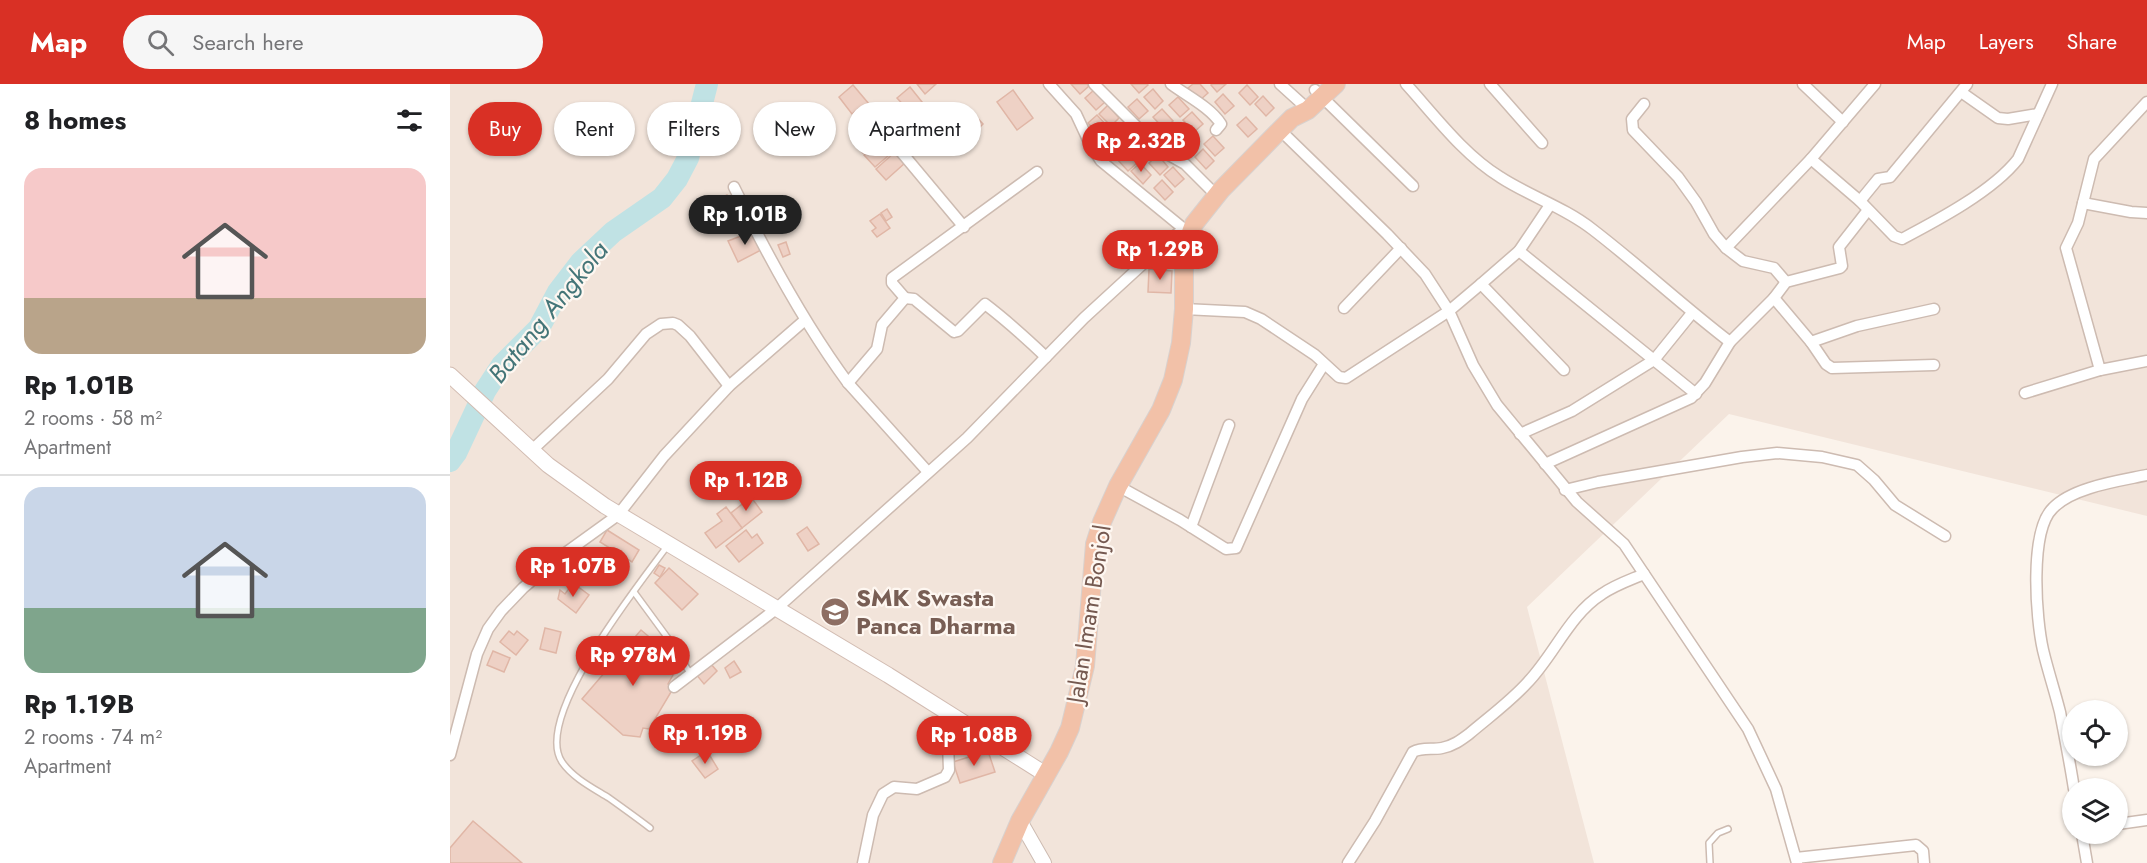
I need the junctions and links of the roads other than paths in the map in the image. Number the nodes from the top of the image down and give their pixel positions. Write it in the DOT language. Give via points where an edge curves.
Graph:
graph roads {
  1 [pos="1049,84"];
  2 [pos="1094,84"];
  3 [pos="1171,84"];
  4 [pos="1280,84"];
  5 [pos="1336,84"];
  6 [pos="1406,84"];
  7 [pos="1490,84"];
  8 [pos="1803,84"];
  9 [pos="2052,84"];
  10 [pos="1870,86"];
  11 [pos="1964,88"];
  12 [pos="1320,90"];
  13 [pos="2147,102"];
  14 [pos="1644,104"];
  15 [pos="2038,114"];
  16 [pos="1295,115"];
  17 [pos="1843,122"];
  18 [pos="1216,130"];
  19 [pos="1542,143"];
  20 [pos="904,156"];
  21 [pos="1811,159"];
  22 [pos="1038,172"];
  23 [pos="1413,186"];
  24 [pos="734,187"];
  25 [pos="1216,195"];
  26 [pos="2083,203"];
  27 [pos="1550,205"];
  28 [pos="1864,206"];
  29 [pos="2147,213"];
  30 [pos="1189,226"];
  31 [pos="963,227"];
  32 [pos="1401,248"];
  33 [pos="1726,248"];
  34 [pos="1519,251"];
  35 [pos="1786,282"];
  36 [pos="1481,284"];
  37 [pos="905,298"];
  38 [pos="1774,298"];
  39 [pos="1344,308"];
  40 [pos="1184,309"];
  41 [pos="1934,309"];
  42 [pos="1449,310"];
  43 [pos="1692,313"];
  44 [pos="805,320"];
  45 [pos="1730,342"];
  46 [pos="1811,342"];
  47 [pos="1046,357"];
  48 [pos="1654,360"];
  49 [pos="2147,362"];
  50 [pos="1324,364"];
  51 [pos="1934,365"];
  52 [pos="1564,370"];
  53 [pos="2100,370"];
  54 [pos="450,375"];
  55 [pos="848,383"];
  56 [pos="729,386"];
  57 [pos="2025,393"];
  58 [pos="1696,394"];
  59 [pos="1229,425"];
  60 [pos="1520,434"];
  61 [pos="532,450"];
  62 [pos="1545,464"];
  63 [pos="928,472"];
  64 [pos="2147,475"];
  65 [pos="1118,486"];
  66 [pos="1565,490"];
  67 [pos="618,515"];
  68 [pos="1191,527"];
  69 [pos="1945,536"];
  70 [pos="669,544"];
  71 [pos="1644,574"];
  72 [pos="634,592"];
  73 [pos="776,609"];
  74 [pos="690,673"];
  75 [pos="674,687"];
  76 [pos="966,722"];
  77 [pos="450,755"];
  78 [pos="1045,774"];
  79 [pos="2072,778"];
  80 [pos="2147,820"];
  81 [pos="1020,821"];
  82 [pos="2128,823"];
  83 [pos="650,828"];
  84 [pos="1728,830"];
  85 [pos="2084,844"];
  86 [pos="1796,860"];
  87 [pos="863,863"];
  88 [pos="1002,863"];
  89 [pos="1044,863"];
  90 [pos="1348,863"];
  91 [pos="1710,863"];
  92 [pos="1924,863"];
  93 [pos="2087,863"];
  1 -- 30 [label="street" via="1076,114 1101,161"];
  2 -- 25 [label="street" via="1160,150 1182,162"];
  3 -- 18 [label="street" via="1220,122"];
  4 -- 16 [label="street"];
  5 -- 12 [label="highway, Jalan Imam Bonjol"];
  6 -- 27 [label="street" via="1485,166"];
  7 -- 19 [label="street"];
  8 -- 17 [label="street"];
  9 -- 15 [label="street"];
  10 -- 17 [label="street"];
  11 -- 15 [label="street" via="1998,118"];
  11 -- 28 [label="street" via="1890,177 1878,179"];
  12 -- 16 [label="highway, Jalan Imam Bonjol"];
  12 -- 23 [label="street"];
  13 -- 26 [label="street" via="2094,159"];
  14 -- 33 [label="street" via="1632,119 1633,130 1678,177"];
  15 -- 28 [label="street" via="2011,168 1985,189 1905,237 1894,236"];
  16 -- 25 [label="highway, Jalan Imam Bonjol"];
  16 -- 32 [label="street"];
  17 -- 21 [label="street"];
  20 -- 31 [label="street"];
  21 -- 28 [label="street"];
  21 -- 33 [label="street"];
  22 -- 31 [label="street"];
  24 -- 44 [label="street"];
  25 -- 30 [label="highway, Jalan Imam Bonjol"];
  26 -- 29 [label="street"];
  26 -- 53 [label="street" via="2066,252"];
  27 -- 34 [label="street"];
  27 -- 43 [label="street" via="1590,227"];
  28 -- 35 [label="street" via="1839,247 1840,268"];
  30 -- 40 [label="highway, Jalan Imam Bonjol"];
  30 -- 47 [label="street" via="1157,250"];
  31 -- 37 [label="street" via="892,278"];
  32 -- 39 [label="street"];
  32 -- 42 [label="street" via="1425,274"];
  33 -- 35 [label="street" via="1743,261 1774,268"];
  34 -- 36 [label="street"];
  34 -- 48 [label="street"];
  35 -- 38 [label="street"];
  36 -- 42 [label="street"];
  36 -- 52 [label="street"];
  37 -- 47 [label="street" via="914,299 954,332 985,304"];
  37 -- 55 [label="street" via="882,325 877,349"];
  38 -- 45 [label="street"];
  38 -- 46 [label="street"];
  40 -- 50 [label="street" via="1245,312"];
  40 -- 65 [label="highway, Jalan Imam Bonjol" via="1173,380 1161,410"];
  41 -- 46 [label="street" via="1857,326"];
  42 -- 50 [label="street" via="1346,378"];
  42 -- 60 [label="street" via="1485,386"];
  43 -- 45 [label="street"];
  43 -- 48 [label="street"];
  44 -- 55 [label="street"];
  44 -- 56 [label="street"];
  45 -- 58 [label="street"];
  46 -- 51 [label="street" via="1832,368"];
  47 -- 63 [label="street"];
  48 -- 58 [label="street"];
  48 -- 60 [label="street" via="1572,411"];
  49 -- 53 [label="street"];
  50 -- 68 [label="street" via="1302,399 1238,545 1226,549"];
  53 -- 57 [label="street"];
  54 -- 61 [label="main road"];
  55 -- 63 [label="street"];
  56 -- 61 [label="street" via="690,336 673,323 661,324 646,334 608,379"];
  56 -- 67 [label="street" via="664,456"];
  58 -- 62 [label="street"];
  59 -- 68 [label="street"];
  60 -- 62 [label="street"];
  61 -- 67 [label="main road"];
  62 -- 66 [label="street"];
  63 -- 73 [label="street"];
  64 -- 79 [label="street" via="2065,499 2053,508 2040,529 2037,605"];
  65 -- 68 [label="street"];
  65 -- 78 [label="highway, Jalan Imam Bonjol" via="1095,544 1085,666 1078,700 1059,752"];
  66 -- 69 [label="street" via="1742,457 1778,453 1822,457 1857,465 1895,505"];
  66 -- 71 [label="street" via="1615,534"];
  67 -- 70 [label="main road"];
  67 -- 77 [label="street" via="523,588 488,629 477,654"];
  70 -- 72 [label="lane"];
  70 -- 73 [label="main road"];
  71 -- 86 [label="street" via="1748,729 1776,789"];
  71 -- 90 [label="street" via="1595,598 1527,684 1469,734 1444,748 1413,752"];
  72 -- 74 [label="lane"];
  72 -- 83 [label="lane" via="580,674 563,711 557,746 562,761 575,776"];
  73 -- 74 [label="street"];
  73 -- 76 [label="main road"];
  74 -- 75 [label="street"];
  76 -- 78 [label="main road"];
  76 -- 87 [label="street" via="948,743 949,770 945,777 917,789 894,787 883,794 873,815"];
  78 -- 81 [label="highway, Jalan Imam Bonjol"];
  80 -- 82 [label="street"];
  81 -- 88 [label="highway, Jalan Imam Bonjol"];
  81 -- 89 [label="street"];
  84 -- 91 [label="lane" via="1718,833 1709,843"];
  85 -- 93 [label="street"];
  86 -- 92 [label="street" via="1909,844 1922,848"];
}
